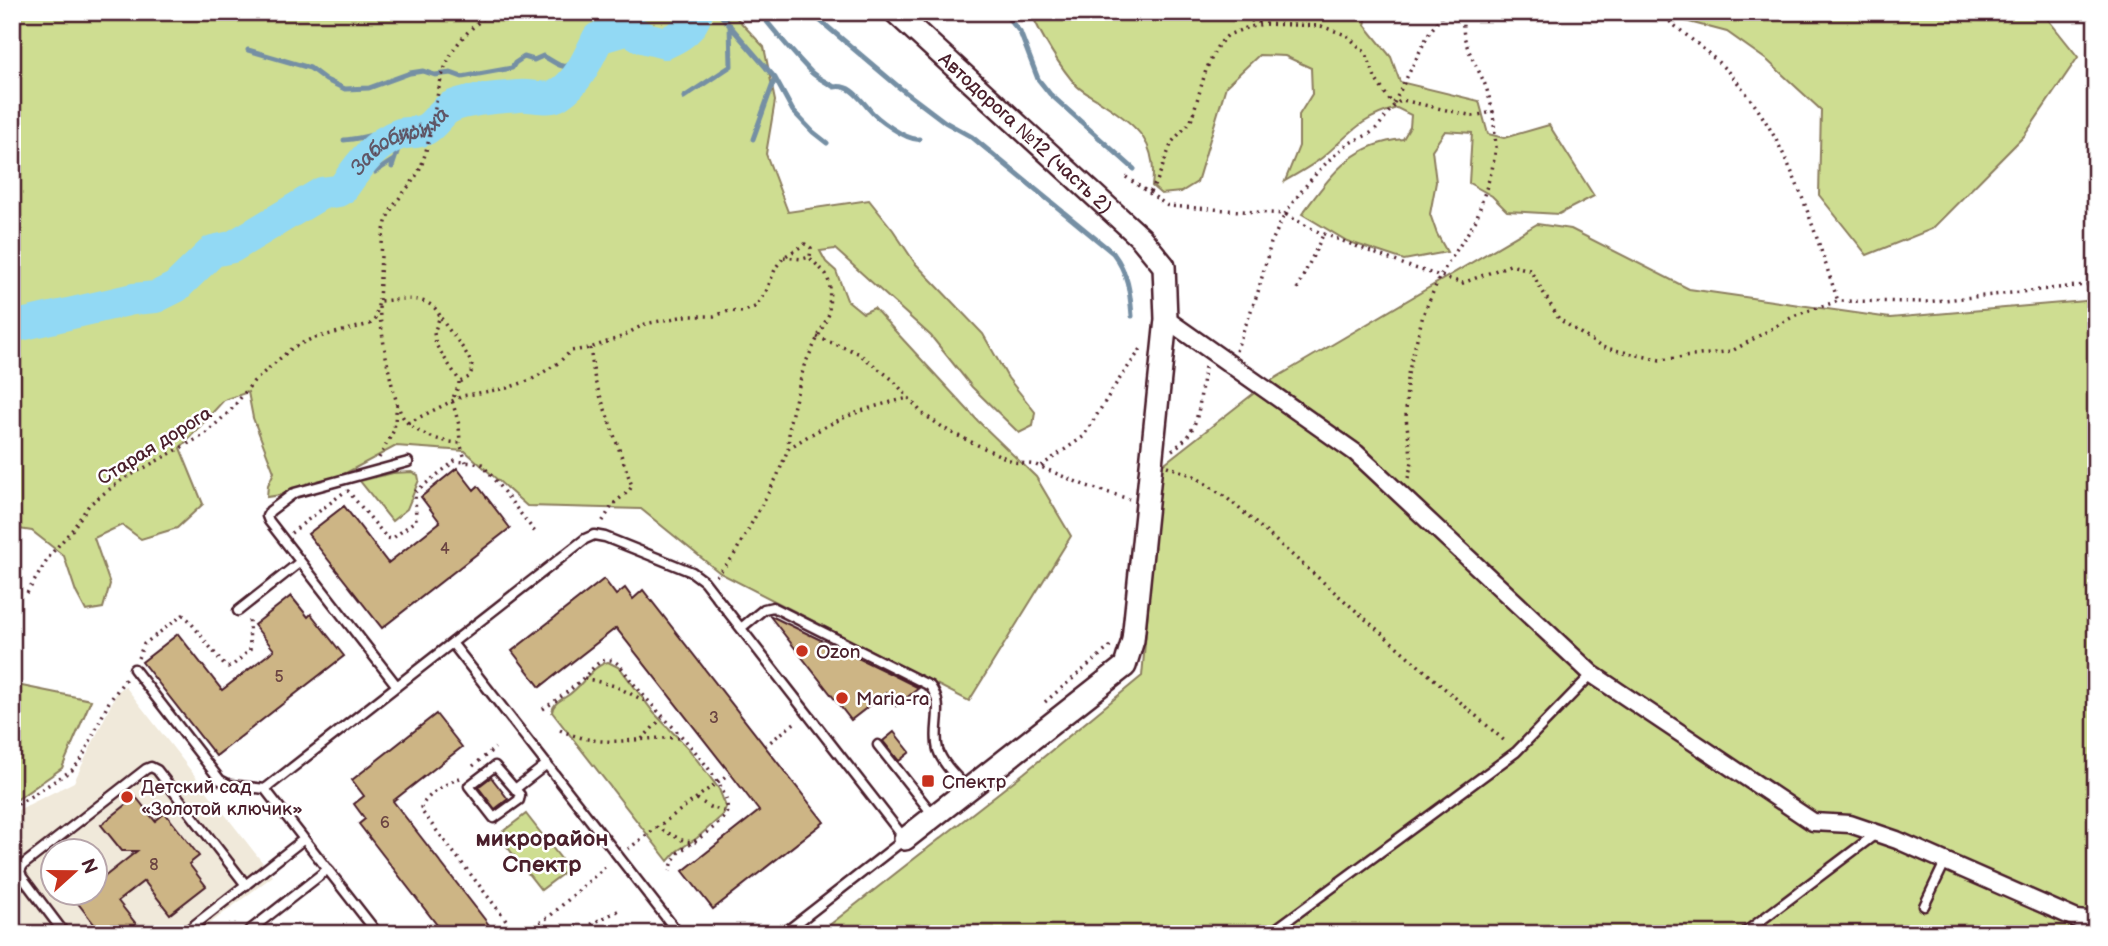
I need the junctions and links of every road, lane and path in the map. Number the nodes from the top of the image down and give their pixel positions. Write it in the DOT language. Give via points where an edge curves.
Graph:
graph roads {
  1 [pos="492,12"];
  2 [pos="895,12"];
  3 [pos="1217,12"];
  4 [pos="1445,12"];
  5 [pos="1465,12"];
  6 [pos="1659,12"];
  7 [pos="1263,24"];
  8 [pos="1393,105"];
  9 [pos="1493,112"];
  10 [pos="429,132"];
  11 [pos="406,134"];
  12 [pos="400,139"];
  13 [pos="367,161"];
  14 [pos="1126,177"];
  15 [pos="1149,193"];
  16 [pos="1285,214"];
  17 [pos="1324,233"];
  18 [pos="784,257"];
  19 [pos="810,257"];
  20 [pos="1440,276"];
  21 [pos="2096,284"];
  22 [pos="1297,289"];
  23 [pos="379,301"];
  24 [pos="1838,301"];
  25 [pos="439,316"];
  26 [pos="1166,318"];
  27 [pos="817,337"];
  28 [pos="590,348"];
  29 [pos="1210,348"];
  30 [pos="1144,353"];
  31 [pos="1232,363"];
  32 [pos="460,382"];
  33 [pos="909,397"];
  34 [pos="452,400"];
  35 [pos="397,402"];
  36 [pos="408,423"];
  37 [pos="460,443"];
  38 [pos="788,449"];
  39 [pos="408,462"];
  40 [pos="466,462"];
  41 [pos="1152,463"];
  42 [pos="1040,466"];
  43 [pos="376,471"];
  44 [pos="1131,486"];
  45 [pos="1399,493"];
  46 [pos="535,532"];
  47 [pos="594,535"];
  48 [pos="283,540"];
  49 [pos="300,562"];
  50 [pos="707,584"];
  51 [pos="27,593"];
  52 [pos="238,611"];
  53 [pos="251,618"];
  54 [pos="741,628"];
  55 [pos="452,643"];
  56 [pos="1113,644"];
  57 [pos="134,669"];
  58 [pos="1592,674"];
  59 [pos="584,678"];
  60 [pos="397,686"];
  61 [pos="649,703"];
  62 [pos="1041,706"];
  63 [pos="543,709"];
  64 [pos="807,713"];
  65 [pos="662,718"];
  66 [pos="560,730"];
  67 [pos="682,738"];
  68 [pos="640,741"];
  69 [pos="878,744"];
  70 [pos="765,746"];
  71 [pos="495,748"];
  72 [pos="1516,752"];
  73 [pos="547,764"];
  74 [pos="471,769"];
  75 [pos="466,774"];
  76 [pos="265,789"];
  77 [pos="515,789"];
  78 [pos="968,789"];
  79 [pos="697,799"];
  80 [pos="12,808"];
  81 [pos="727,812"];
  82 [pos="934,816"];
  83 [pos="656,827"];
  84 [pos="1877,833"];
  85 [pos="905,838"];
  86 [pos="304,839"];
  87 [pos="696,842"];
  88 [pos="1946,860"];
  89 [pos="328,869"];
  90 [pos="670,871"];
  91 [pos="246,884"];
  92 [pos="1924,906"];
  93 [pos="622,909"];
  94 [pos="2096,921"];
  95 [pos="65,934"];
  96 [pos="183,934"];
  97 [pos="246,934"];
  98 [pos="378,934"];
  99 [pos="517,934"];
  100 [pos="581,934"];
  101 [pos="679,934"];
  102 [pos="783,934"];
  103 [pos="1269,934"];
  104 [pos="1743,934"];
  1 -- 10 [label="path" via="458,41 442,74"];
  2 -- 26 [label="street, Автодорога №12 (часть 2)" via="1157,255 1166,278"];
  3 -- 7 [label="path"];
  4 -- 8 [label="path"];
  5 -- 9 [label="path" via="1466,46 1485,83"];
  6 -- 24 [label="path" via="1733,77 1760,113 1796,176"];
  7 -- 8 [label="path" via="1321,26 1346,35 1366,54"];
  7 -- 15 [label="path" via="1224,37 1206,70 1191,121 1172,142"];
  8 -- 9 [label="path" via="1402,100 1473,116"];
  8 -- 16 [label="path" via="1372,132 1347,145 1318,173"];
  9 -- 20 [label="path" via="1496,147 1476,220"];
  10 -- 11 [label="path"];
  10 -- 11 [label="path" via="420,125"];
  10 -- 23 [label="path" via="421,168 389,214"];
  11 -- 12 [label="path"];
  11 -- 12 [label="path" via="400,131"];
  12 -- 13 [label="path"];
  14 -- 15 [label="path"];
  15 -- 16 [label="path" via="1168,205"];
  16 -- 17 [label="path"];
  16 -- 31 [label="path" via="1270,243"];
  17 -- 20 [label="path"];
  17 -- 22 [label="path"];
  18 -- 19 [label="path"];
  18 -- 19 [label="path" via="804,244 811,248"];
  18 -- 28 [label="path" via="755,307 714,316 663,319"];
  19 -- 27 [label="path" via="830,285 829,314"];
  20 -- 24 [label="path" via="1463,283 1510,265 1530,270 1559,319 1601,348 1660,360 1732,351 1796,315"];
  20 -- 45 [label="path" via="1423,315 1407,378 1412,463"];
  21 -- 24 [label="path" via="1926,302"];
  23 -- 25 [label="path" via="425,301 436,307"];
  23 -- 35 [label="path"];
  23 -- 51 [label="path, Старая дорога" via="375,319 369,324 292,348 204,435 122,480 89,505"];
  25 -- 32 [label="path" via="436,345"];
  25 -- 32 [label="path" via="473,368"];
  26 -- 29 [label="street"];
  26 -- 41 [label="street"];
  27 -- 33 [label="path" via="858,353"];
  27 -- 38 [label="path" via="804,366"];
  28 -- 34 [label="path" via="571,351 519,385"];
  28 -- 47 [label="path" via="596,381 632,486 613,504"];
  29 -- 31 [label="street"];
  29 -- 41 [label="path" via="1195,426 1176,447"];
  30 -- 42 [label="path" via="1146,342 1083,437"];
  31 -- 45 [label="street" via="1356,453"];
  32 -- 34 [label="path"];
  33 -- 38 [label="path" via="856,411"];
  33 -- 42 [label="path" via="923,414 950,432 1014,462"];
  34 -- 36 [label="path"];
  34 -- 37 [label="path"];
  35 -- 36 [label="path"];
  35 -- 43 [label="path" via="394,430"];
  36 -- 37 [label="path" via="441,442"];
  37 -- 40 [label="path"];
  38 -- 50 [label="path" via="733,556"];
  39 -- 43 [label="lane"];
  40 -- 46 [label="path" via="482,464"];
  40 -- 48 [label="path" via="450,462 418,487 416,520 392,539 348,491"];
  41 -- 72 [label="path" via="1194,476 1227,498"];
  41 -- 78 [label="street" via="1133,640 1125,666"];
  42 -- 44 [label="path" via="1130,499"];
  43 -- 48 [label="lane" via="291,495 267,516"];
  45 -- 58 [label="street"];
  47 -- 50 [label="lane" via="692,572"];
  47 -- 55 [label="lane"];
  48 -- 49 [label="lane"];
  49 -- 52 [label="lane"];
  49 -- 60 [label="lane"];
  50 -- 54 [label="lane"];
  53 -- 57 [label="path" via="250,650 233,665 224,665 183,615 144,644"];
  54 -- 64 [label="lane"];
  54 -- 78 [label="lane" via="773,607 921,680 934,692 939,705 941,757"];
  55 -- 60 [label="lane"];
  55 -- 73 [label="lane"];
  56 -- 62 [label="path"];
  57 -- 76 [label="lane" via="220,780"];
  57 -- 80 [label="path" via="109,702 81,760"];
  58 -- 72 [label="lane"];
  58 -- 84 [label="street" via="1813,822 1850,824"];
  59 -- 61 [label="path" via="615,685"];
  59 -- 61 [label="path" via="604,660 612,660"];
  59 -- 63 [label="path"];
  60 -- 76 [label="lane"];
  61 -- 65 [label="path"];
  64 -- 70 [label="path"];
  64 -- 85 [label="lane"];
  65 -- 67 [label="path"];
  65 -- 68 [label="path"];
  66 -- 68 [label="path" via="600,742"];
  67 -- 68 [label="path"];
  67 -- 81 [label="path" via="719,782"];
  69 -- 82 [label="lane"];
  71 -- 74 [label="path"];
  72 -- 103 [label="lane"];
  73 -- 77 [label="lane"];
  73 -- 101 [label="lane"];
  75 -- 99 [label="path" via="424,802 422,813"];
  76 -- 86 [label="lane"];
  77 -- 77 [label="lane" via="519,800 494,818 469,786 495,765"];
  78 -- 82 [label="street"];
  79 -- 81 [label="path"];
  81 -- 87 [label="path"];
  82 -- 85 [label="street"];
  83 -- 87 [label="path"];
  84 -- 88 [label="street"];
  84 -- 104 [label="lane"];
  85 -- 102 [label="lane"];
  86 -- 89 [label="lane"];
  86 -- 91 [label="lane"];
  87 -- 90 [label="path" via="678,853"];
  88 -- 92 [label="lane"];
  88 -- 94 [label="street" via="2077,919"];
  89 -- 97 [label="lane"];
  89 -- 98 [label="lane"];
  91 -- 95 [label="lane" via="151,767 23,865 22,877"];
  91 -- 96 [label="lane"];
  93 -- 100 [label="path" via="593,922"];
}
